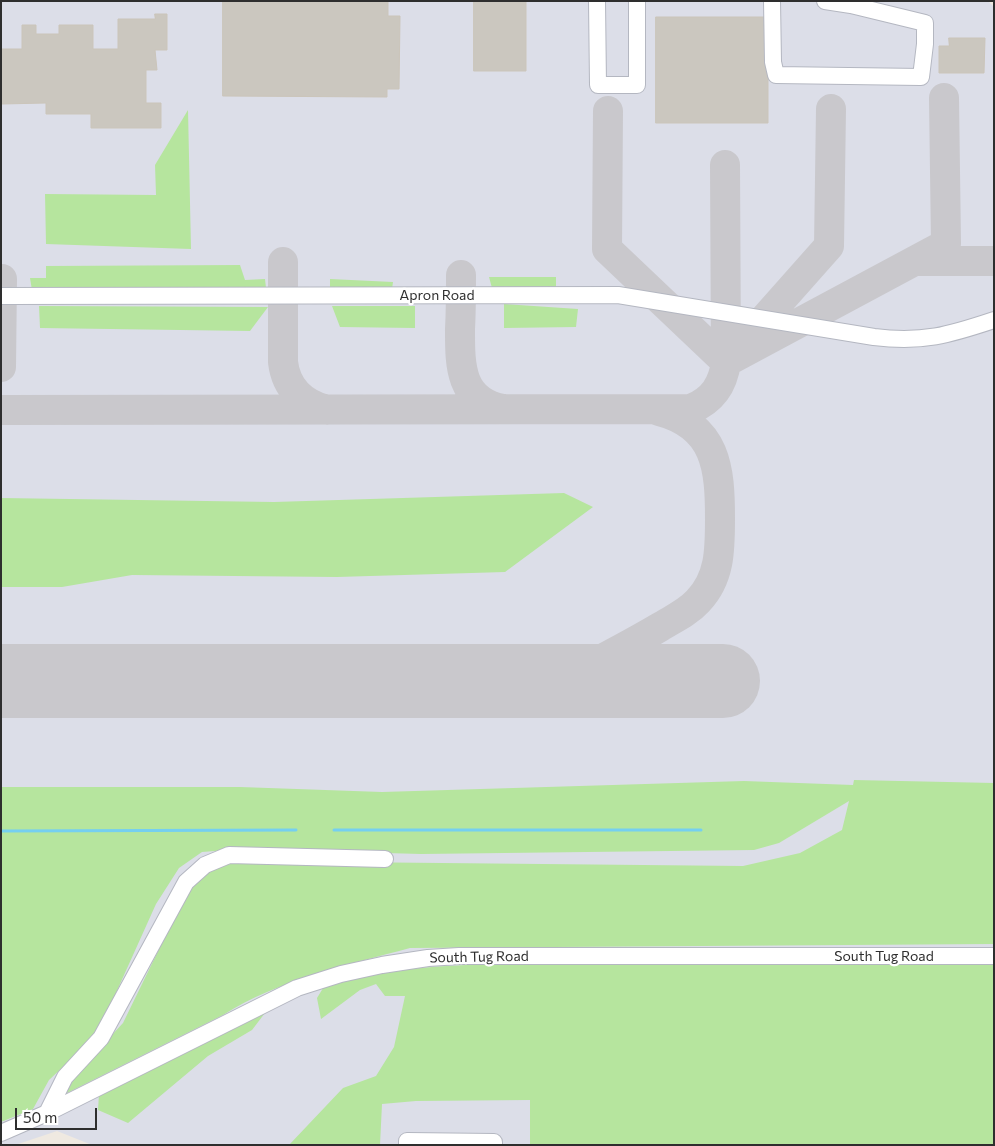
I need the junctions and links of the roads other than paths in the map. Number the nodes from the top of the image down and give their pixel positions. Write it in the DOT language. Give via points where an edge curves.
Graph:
graph roads {
  1 [pos="596,1"];
  2 [pos="637,1"];
  3 [pos="772,1"];
  4 [pos="825,1"];
  5 [pos="1,296"];
  6 [pos="994,320"];
  7 [pos="385,859"];
  8 [pos="994,956"];
  9 [pos="46,1114"];
  10 [pos="1,1133"];
  11 [pos="407,1145"];
  12 [pos="494,1145"];
  1 -- 2 [label="lane" via="598,85 637,85"];
  3 -- 4 [label="lane" via="776,75 921,77 926,44 925,23"];
  5 -- 6 [label="lane, Apron Road" via="618,295 868,336 911,340 930,339"];
  7 -- 9 [label="lane" via="229,855 205,865 186,882 101,1038 65,1077"];
  8 -- 9 [label="lane, South Tug Road" via="458,956 405,961 342,974 297,988"];
  9 -- 10 [label="lane, South Tug Road"];
  11 -- 12 [label="lane" via="407,1141 494,1142"];
}
